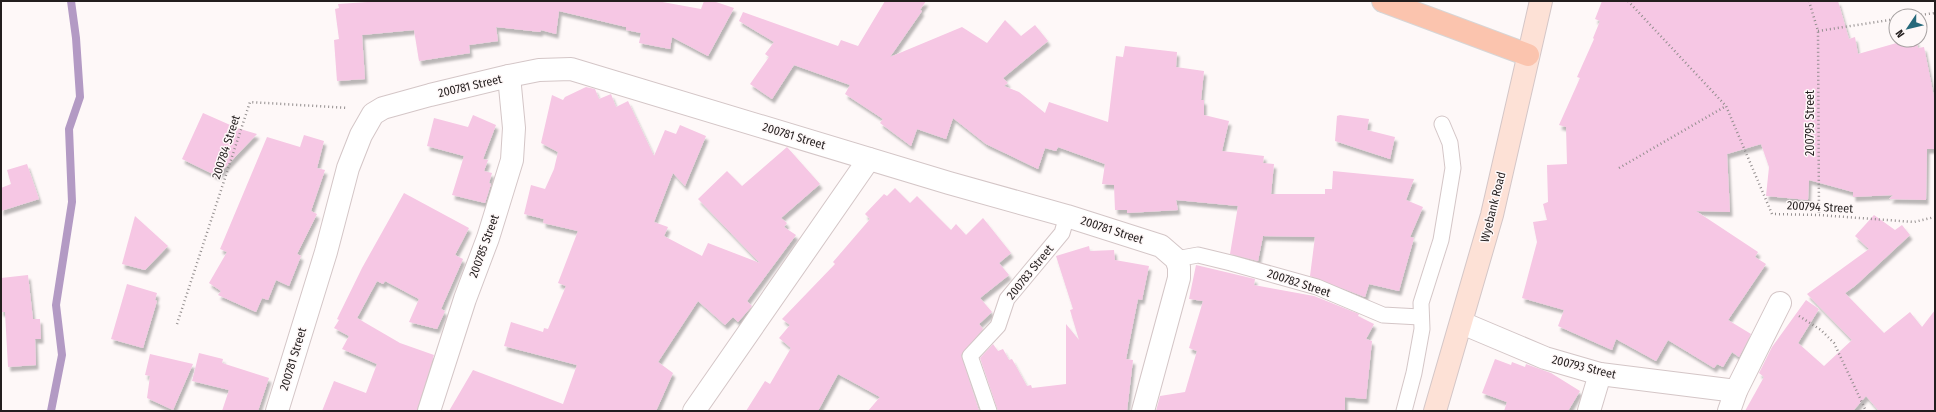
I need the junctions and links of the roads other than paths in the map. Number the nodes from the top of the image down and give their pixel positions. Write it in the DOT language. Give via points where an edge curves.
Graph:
graph roads {
  1 [pos="1383,1"];
  2 [pos="1541,1"];
  3 [pos="1528,55"];
  4 [pos="509,76"];
  5 [pos="1442,124"];
  6 [pos="869,159"];
  7 [pos="1067,216"];
  8 [pos="1176,259"];
  9 [pos="1780,303"];
  10 [pos="1420,317"];
  11 [pos="1462,323"];
  12 [pos="1600,374"];
  13 [pos="1736,391"];
  14 [pos="277,411"];
  15 [pos="429,411"];
  16 [pos="694,411"];
  17 [pos="989,411"];
  18 [pos="1143,411"];
  19 [pos="1404,411"];
  20 [pos="1435,411"];
  21 [pos="1589,411"];
  22 [pos="1729,411"];
  1 -- 3 [label="main road"];
  2 -- 3 [label="street, Wyebank Road"];
  3 -- 11 [label="street, Wyebank Road" via="1492,215"];
  4 -- 6 [label="street, 200781 Street" via="539,70 571,69"];
  4 -- 14 [label="street, 200781 Street" via="383,108 373,114 367,122 348,168 326,252"];
  4 -- 15 [label="street, 200785 Street" via="514,128 512,160"];
  5 -- 10 [label="lane" via="1450,143 1453,168 1441,240 1421,303"];
  6 -- 7 [label="street, 200781 Street"];
  6 -- 16 [label="street"];
  7 -- 8 [label="street, 200781 Street" via="1161,246"];
  7 -- 17 [label="lane, 200783 Street" via="1062,233 1007,299 998,326 970,356"];
  8 -- 10 [label="lane, 200782 Street" via="1198,255 1316,287 1383,315"];
  8 -- 18 [label="street" via="1179,278"];
  9 -- 13 [label="street"];
  10 -- 19 [label="lane" via="1422,329"];
  11 -- 12 [label="street, 200793 Street" via="1545,358"];
  11 -- 20 [label="street, Wyebank Road"];
  12 -- 13 [label="street, 200793 Street"];
  12 -- 21 [label="street"];
  13 -- 22 [label="street"];
}
